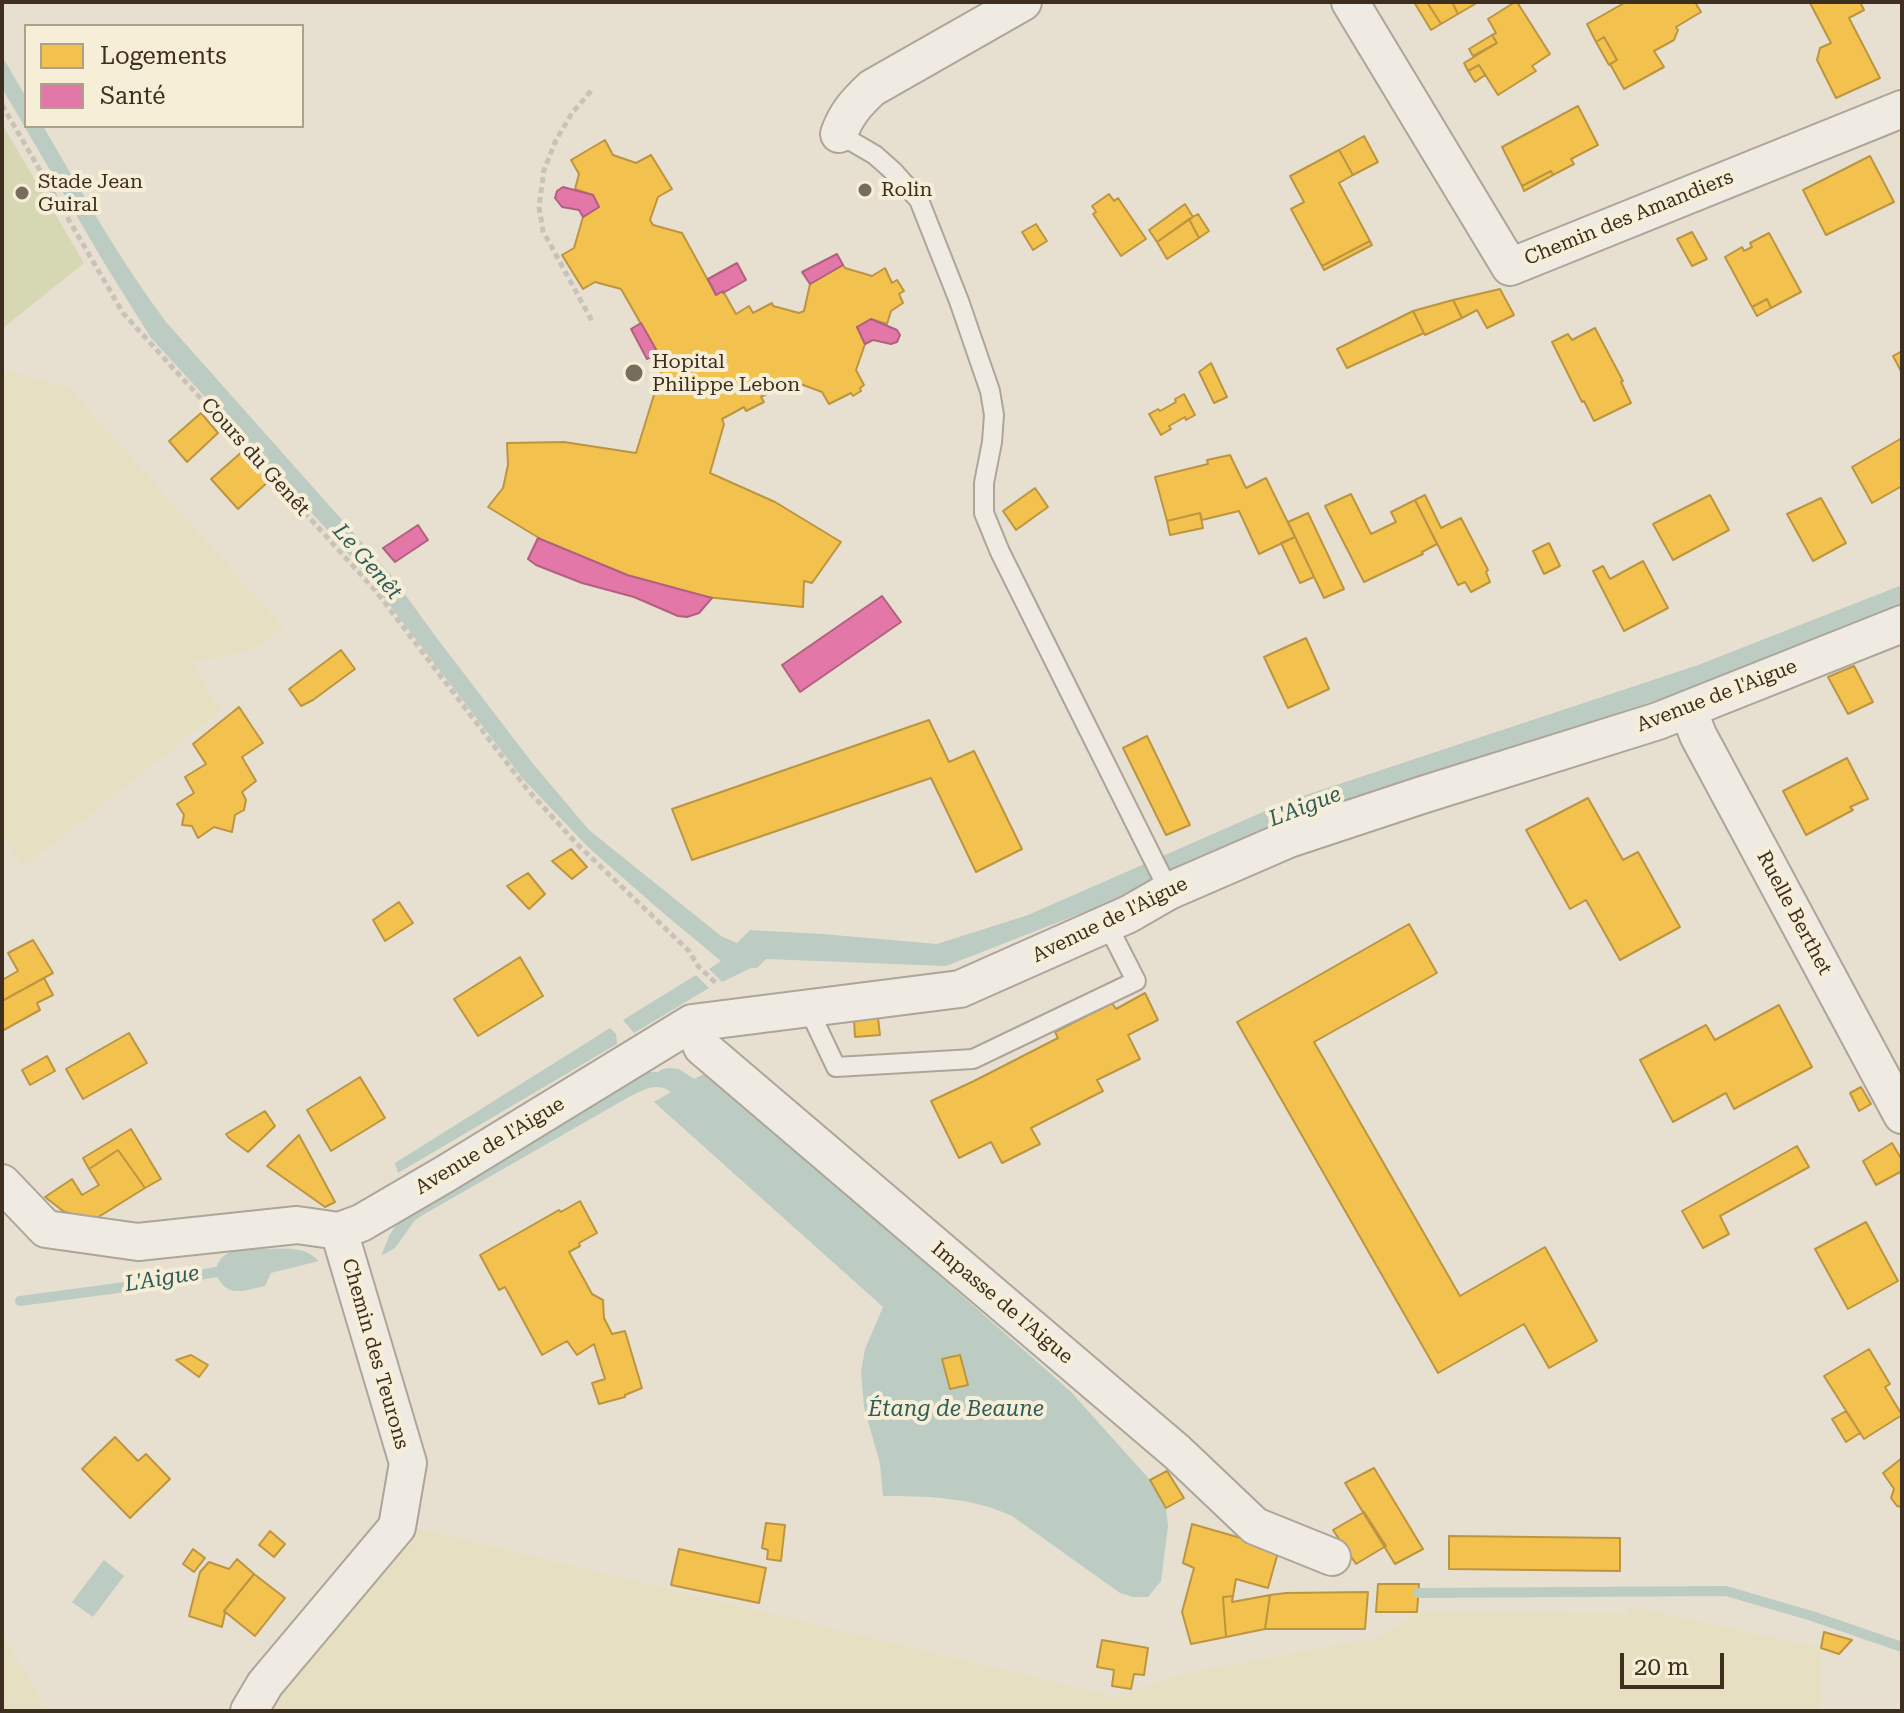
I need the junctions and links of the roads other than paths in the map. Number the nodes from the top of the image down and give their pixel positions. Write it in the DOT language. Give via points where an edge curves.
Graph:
graph roads {
  1 [pos="1023,2"];
  2 [pos="1350,2"];
  3 [pos="1902,109"];
  4 [pos="839,134"];
  5 [pos="1902,624"];
  6 [pos="1688,709"];
  7 [pos="1169,891"];
  8 [pos="1107,924"];
  9 [pos="808,1008"];
  10 [pos="692,1023"];
  11 [pos="1902,1115"];
  12 [pos="2,1183"];
  13 [pos="339,1231"];
  14 [pos="1332,1557"];
  15 [pos="249,1711"];
  1 -- 4 [label="street" via="872,88 845,118"];
  2 -- 3 [label="street, Chemin des Amandiers" via="1510,267"];
  4 -- 7 [label="lane" via="875,155 919,200 990,391 994,415 984,513"];
  5 -- 6 [label="street, Avenue de l'Aigue"];
  6 -- 7 [label="street, Avenue de l'Aigue" via="1289,839"];
  6 -- 11 [label="street, Ruelle Berthet"];
  7 -- 8 [label="street, Avenue de l'Aigue"];
  8 -- 9 [label="street, Avenue de l'Aigue" via="960,989"];
  8 -- 9 [label="lane" via="1136,981 973,1059 836,1067"];
  9 -- 10 [label="street, Avenue de l'Aigue"];
  10 -- 13 [label="street, Avenue de l'Aigue" via="421,1188"];
  10 -- 14 [label="street, Impasse de l'Aigue" via="702,1047 1177,1452 1255,1526"];
  12 -- 13 [label="street" via="46,1229 138,1242 297,1225"];
  13 -- 15 [label="street, Chemin des Teurons" via="408,1463 397,1527 265,1684"];
}
